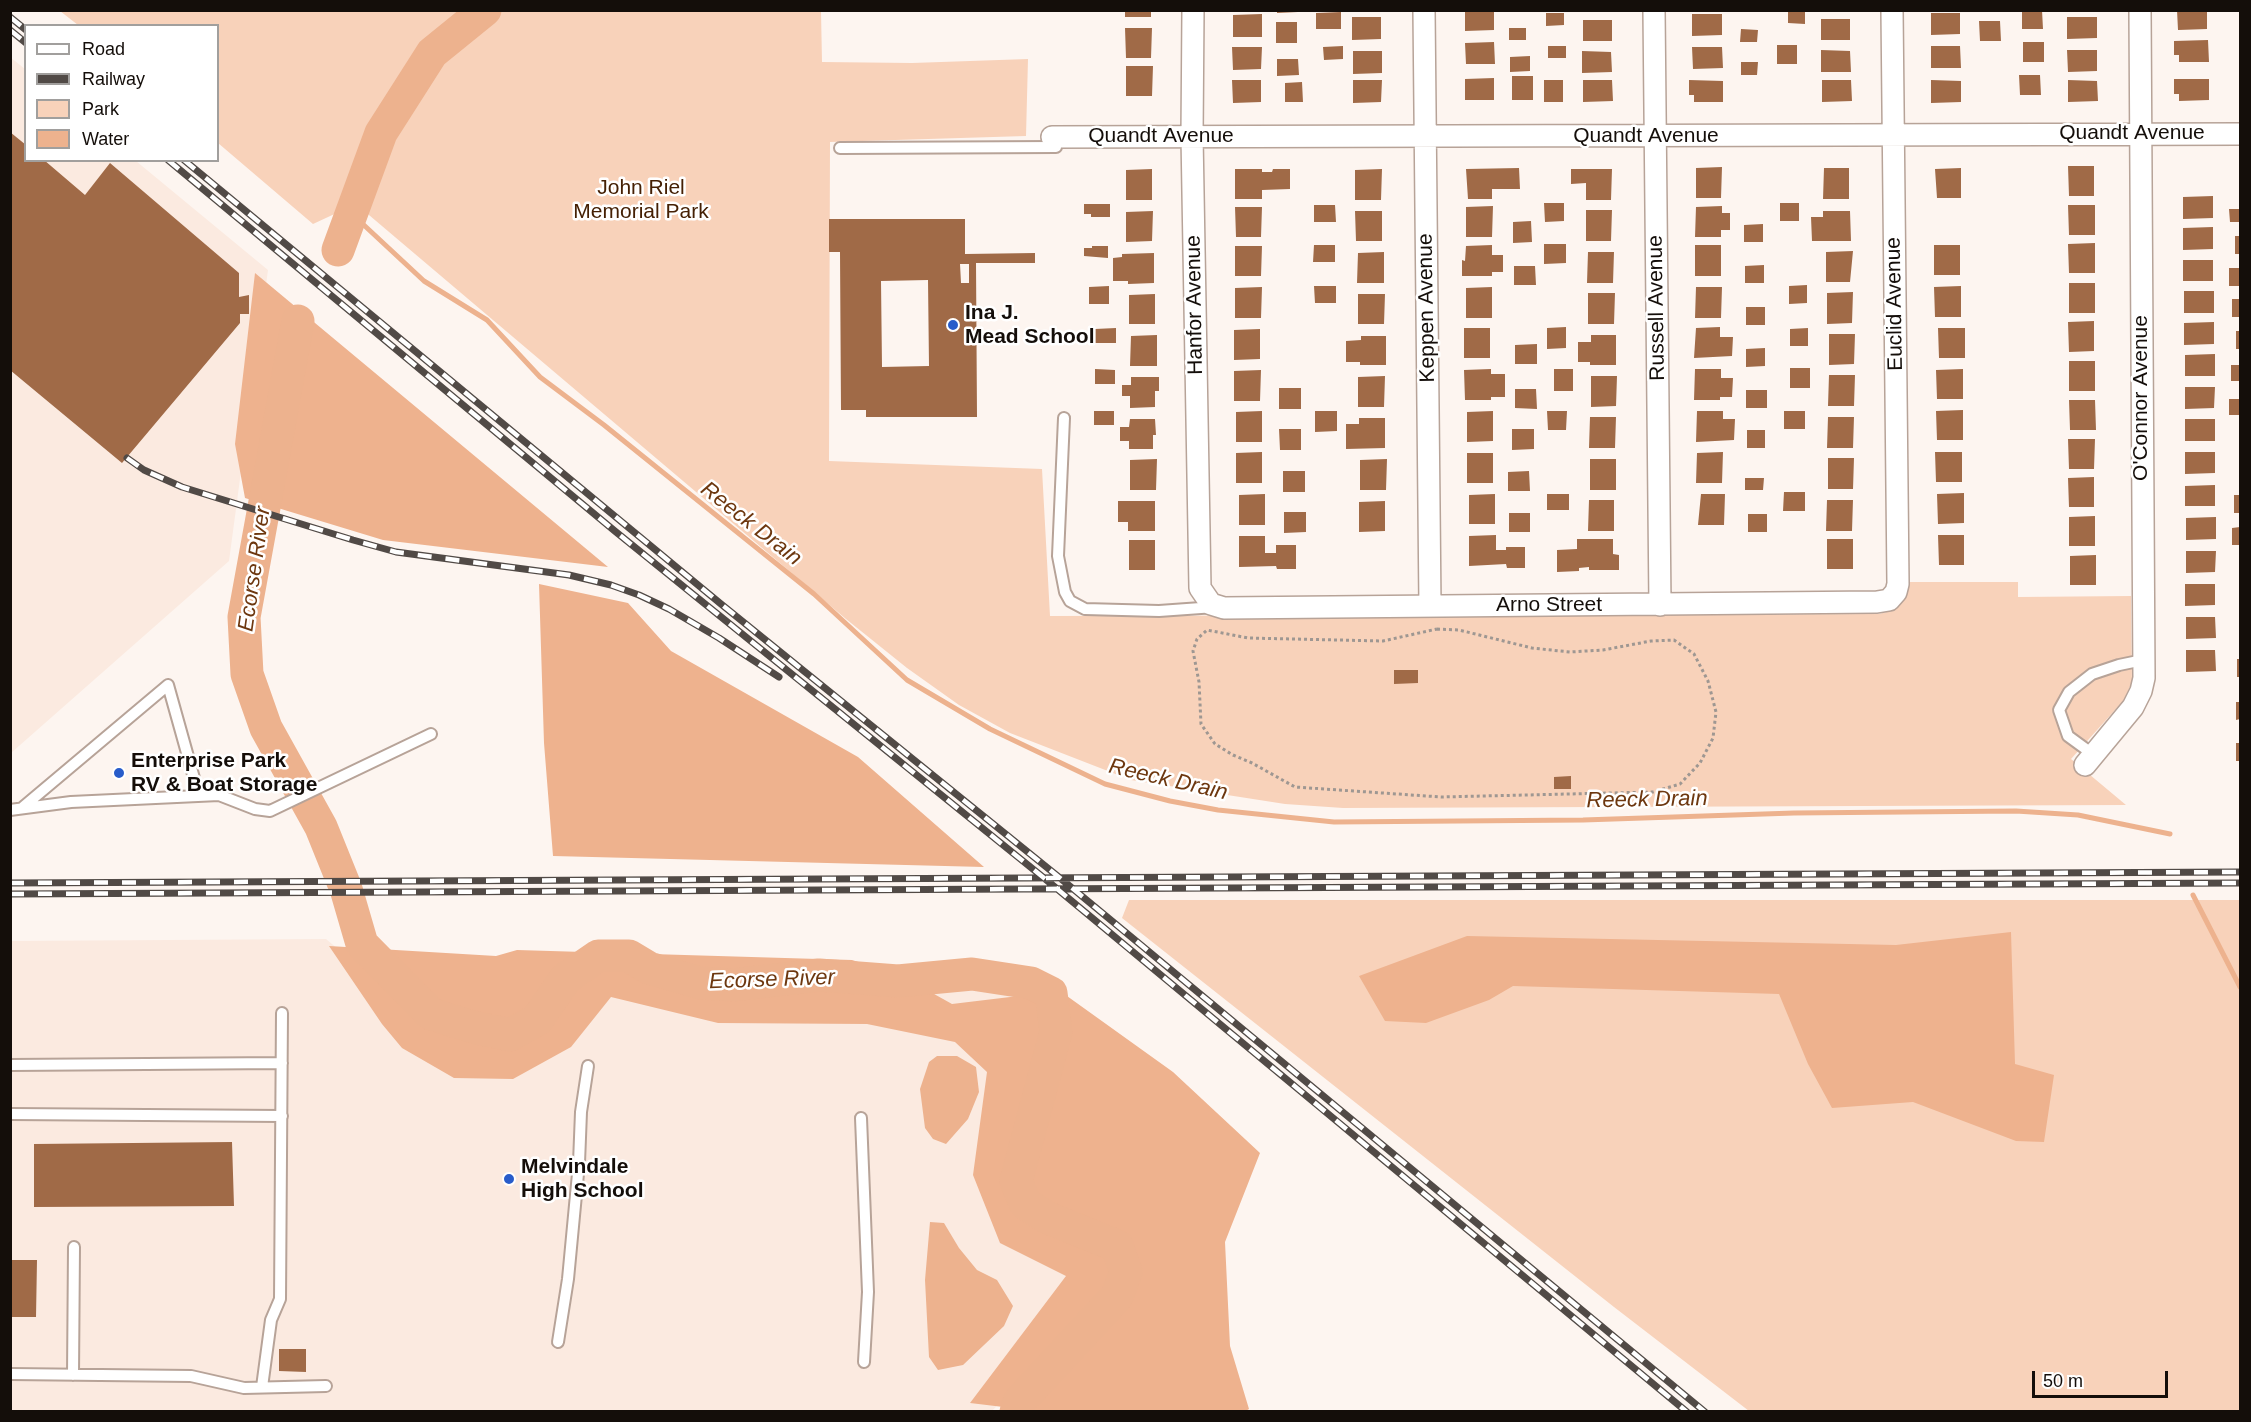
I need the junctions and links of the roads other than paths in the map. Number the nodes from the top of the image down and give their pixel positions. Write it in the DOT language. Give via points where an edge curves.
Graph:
graph roads {
  1 [pos="1192,10"];
  2 [pos="1424,10"];
  3 [pos="1654,10"];
  4 [pos="1892,10"];
  5 [pos="2140,10"];
  6 [pos="2140,133"];
  7 [pos="1892,134"];
  8 [pos="2241,134"];
  9 [pos="1192,136"];
  10 [pos="1655,136"];
  11 [pos="1425,137"];
  12 [pos="1054,142"];
  13 [pos="840,148"];
  14 [pos="1064,418"];
  15 [pos="1893,596"];
  16 [pos="1212,603"];
  17 [pos="1660,604"];
  18 [pos="1430,606"];
  19 [pos="2144,660"];
  20 [pos="431,734"];
  21 [pos="2089,760"];
  22 [pos="199,796"];
  23 [pos="23,807"];
  24 [pos="10,810"];
  25 [pos="282,1013"];
  26 [pos="282,1063"];
  27 [pos="10,1065"];
  28 [pos="588,1066"];
  29 [pos="10,1114"];
  30 [pos="282,1116"];
  31 [pos="861,1118"];
  32 [pos="74,1247"];
  33 [pos="558,1342"];
  34 [pos="864,1362"];
  35 [pos="10,1374"];
  36 [pos="73,1375"];
  37 [pos="326,1386"];
  38 [pos="262,1387"];
  1 -- 9 [label="street, Hanfor Avenue"];
  2 -- 11 [label="street, Keppen Avenue"];
  3 -- 10 [label="street, Russell Avenue"];
  4 -- 7 [label="street, Euclid Avenue"];
  5 -- 6 [label="street, O'Connor Avenue"];
  6 -- 7 [label="street, Quandt Avenue"];
  6 -- 8 [label="street, Quandt Avenue"];
  6 -- 19 [label="street, O'Connor Avenue"];
  7 -- 10 [label="street, Quandt Avenue"];
  7 -- 15 [label="street, Euclid Avenue" via="1898,584"];
  9 -- 11 [label="street, Quandt Avenue"];
  9 -- 12 [label="street, Quandt Avenue"];
  9 -- 16 [label="street, Hanfor Avenue" via="1200,588"];
  10 -- 11 [label="street, Quandt Avenue"];
  10 -- 17 [label="street, Russell Avenue"];
  11 -- 18 [label="street, Keppen Avenue"];
  12 -- 13 [label="lane"];
  14 -- 16 [label="lane" via="1058,556 1070,601 1085,609 1159,611"];
  15 -- 17 [label="street, Arno Street" via="1877,602"];
  16 -- 18 [label="street, Arno Street"];
  17 -- 18 [label="street, Arno Street"];
  19 -- 21 [label="street, O'Connor Avenue" via="2141,692 2133,707"];
  19 -- 21 [label="lane" via="2092,674 2070,692 2059,710 2068,736"];
  20 -- 22 [label="lane" via="270,811 219,795"];
  22 -- 23 [label="lane"];
  22 -- 23 [label="lane" via="168,685"];
  23 -- 24 [label="lane"];
  25 -- 26 [label="lane"];
  26 -- 27 [label="lane"];
  26 -- 30 [label="lane"];
  28 -- 33 [label="lane" via="568,1279"];
  29 -- 30 [label="lane"];
  30 -- 38 [label="lane" via="280,1299 271,1320"];
  31 -- 34 [label="lane" via="868,1293"];
  32 -- 36 [label="lane"];
  35 -- 36 [label="lane"];
  36 -- 38 [label="lane" via="191,1376 244,1388"];
  37 -- 38 [label="lane"];
}
